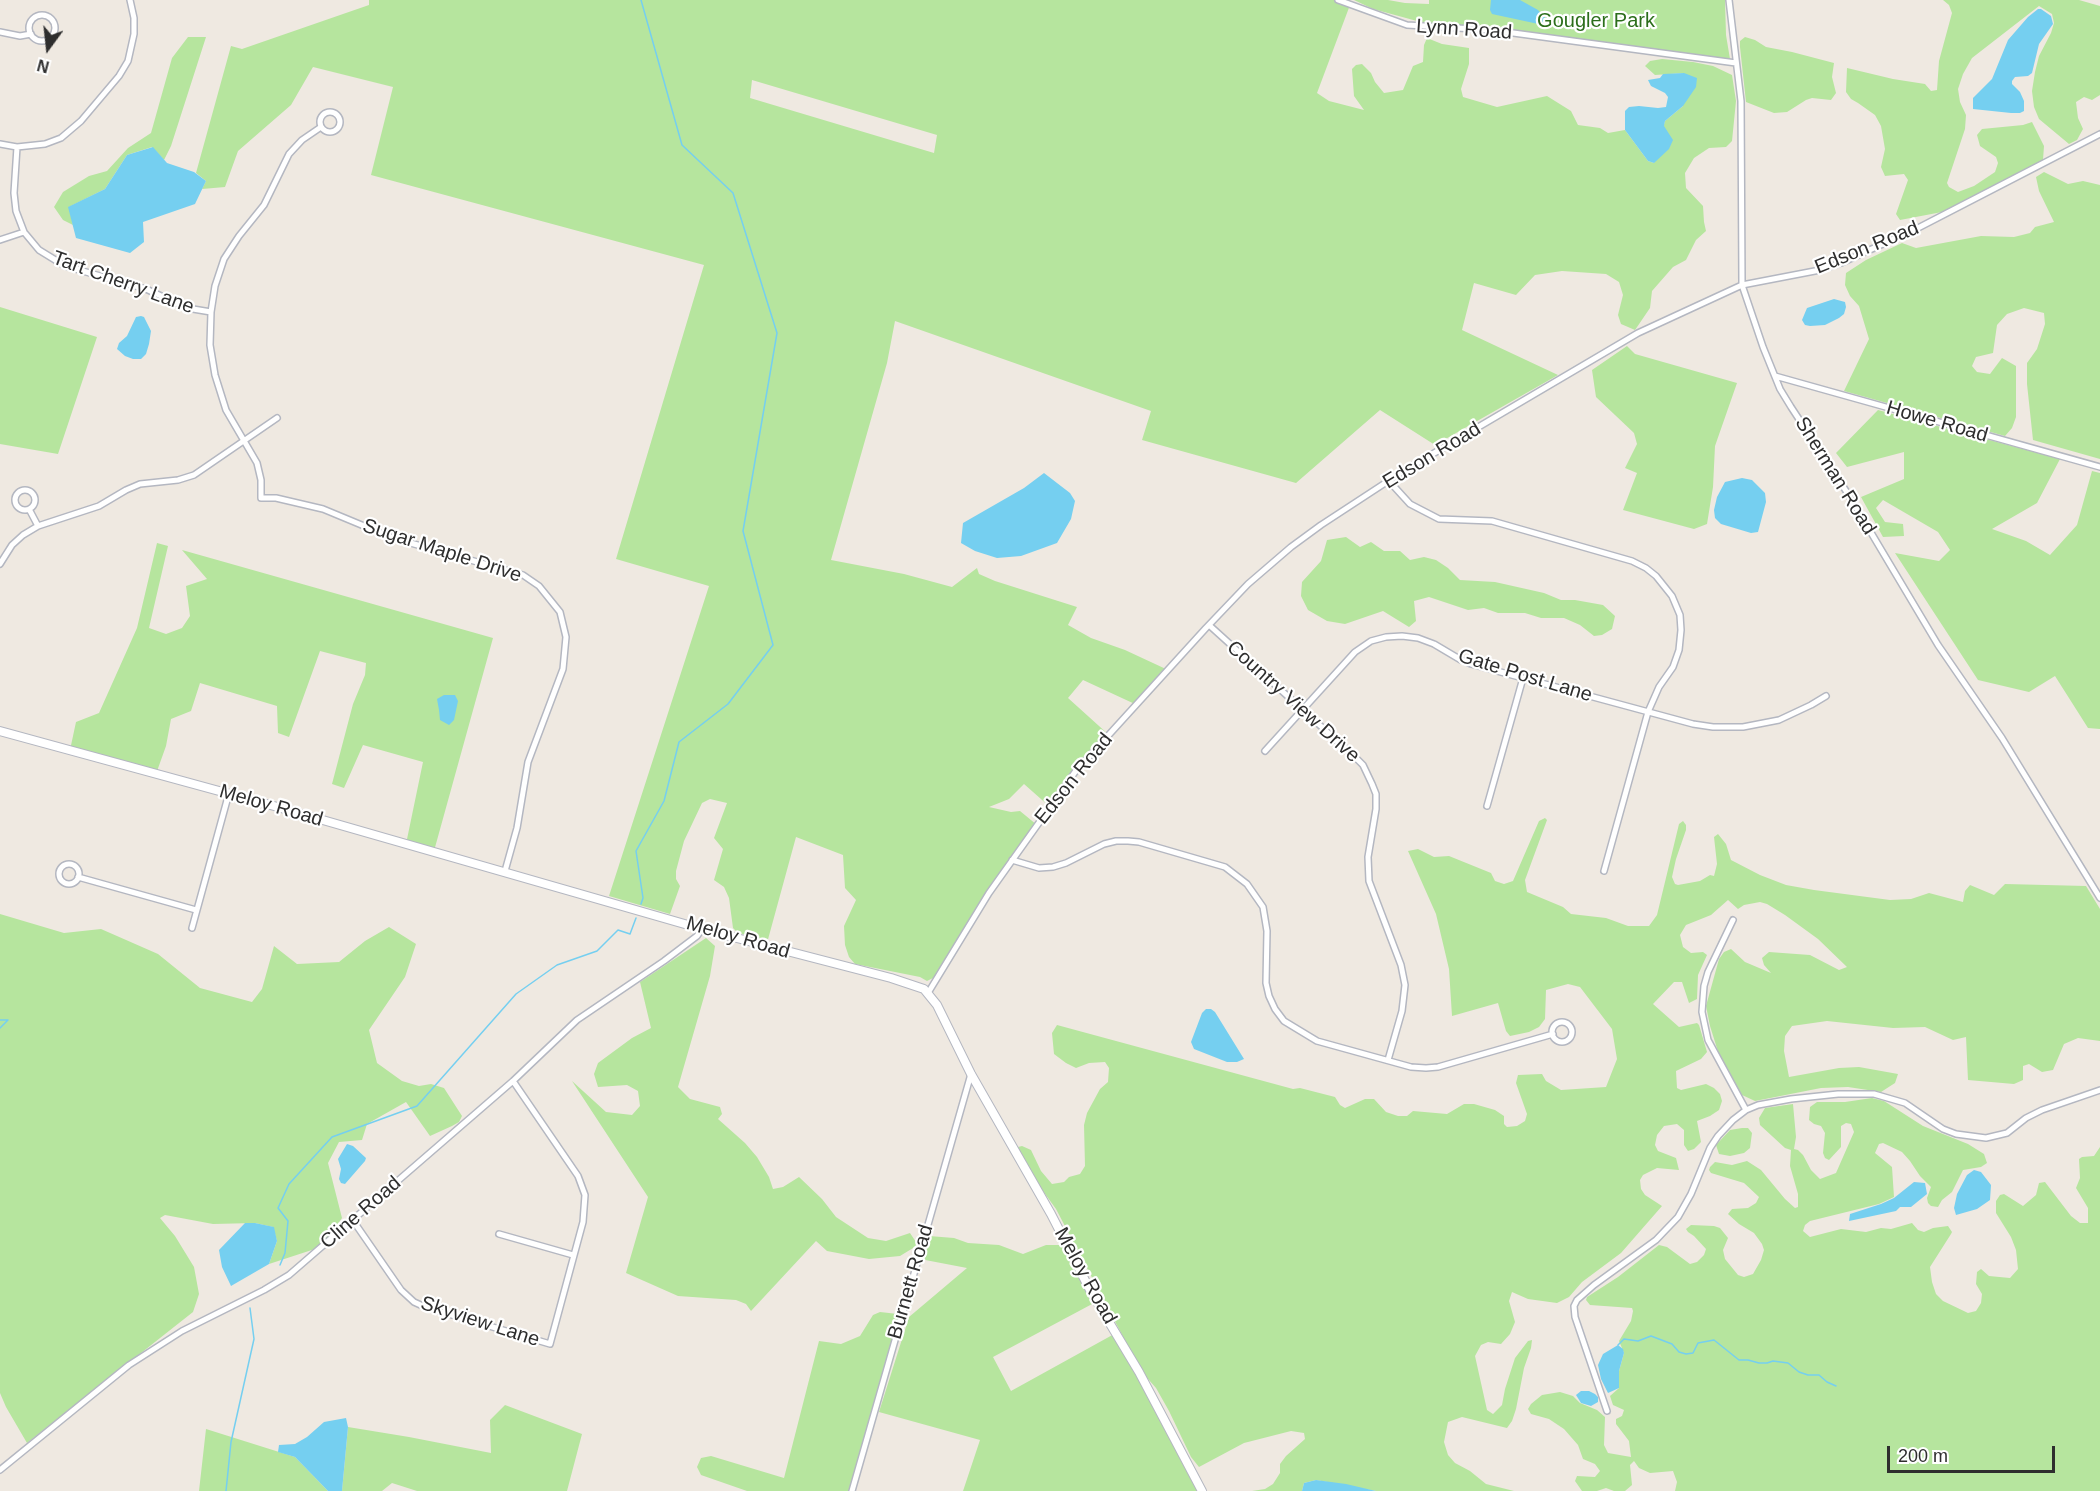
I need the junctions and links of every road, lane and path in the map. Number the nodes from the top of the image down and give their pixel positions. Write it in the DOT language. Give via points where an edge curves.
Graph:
graph roads {
  1 [pos="130,0"];
  2 [pos="1338,0"];
  3 [pos="1729,0"];
  4 [pos="0,32"];
  5 [pos="31,34"];
  6 [pos="1736,63"];
  7 [pos="321,127"];
  8 [pos="2100,134"];
  9 [pos="0,144"];
  10 [pos="17,147"];
  11 [pos="24,232"];
  12 [pos="0,240"];
  13 [pos="1742,285"];
  14 [pos="210,312"];
  15 [pos="1775,376"];
  16 [pos="277,418"];
  17 [pos="244,441"];
  18 [pos="2100,467"];
  19 [pos="1389,481"];
  20 [pos="29,509"];
  21 [pos="38,526"];
  22 [pos="0,564"];
  23 [pos="1209,625"];
  24 [pos="1524,678"];
  25 [pos="1826,696"];
  26 [pos="1302,709"];
  27 [pos="1648,712"];
  28 [pos="0,731"];
  29 [pos="1265,751"];
  30 [pos="229,794"];
  31 [pos="1487,806"];
  32 [pos="1012,860"];
  33 [pos="505,871"];
  34 [pos="1604,871"];
  35 [pos="78,877"];
  36 [pos="2100,898"];
  37 [pos="196,910"];
  38 [pos="1733,920"];
  39 [pos="192,928"];
  40 [pos="702,929"];
  41 [pos="928,993"];
  42 [pos="1553,1034"];
  43 [pos="1388,1060"];
  44 [pos="971,1074"];
  45 [pos="513,1081"];
  46 [pos="2100,1090"];
  47 [pos="1746,1110"];
  48 [pos="352,1220"];
  49 [pos="499,1234"];
  50 [pos="573,1255"];
  51 [pos="1607,1411"];
  52 [pos="0,1470"];
  53 [pos="852,1491"];
  54 [pos="1202,1491"];
  1 -- 10 [label="street" via="133,45 119,76 68,133 45,144"];
  2 -- 6 [label="street, Lynn Road" via="1407,25 1491,30"];
  3 -- 6 [label="street, Sherman Road"];
  4 -- 5 [label="street"];
  5 -- 5 [label="street" via="39,40 49,38 55,30 52,20 36,16 30,24"];
  6 -- 13 [label="street, Sherman Road"];
  7 -- 14 [label="street" via="289,154 264,205 229,251 218,276"];
  8 -- 13 [label="street, Edson Road" via="1841,263"];
  9 -- 10 [label="street"];
  10 -- 11 [label="street, Tart Cherry Lane" via="14,202"];
  11 -- 12 [label="street"];
  11 -- 14 [label="street, Tart Cherry Lane" via="45,256 65,266"];
  13 -- 15 [label="street, Sherman Road"];
  13 -- 19 [label="street, Edson Road" via="1638,333"];
  14 -- 17 [label="street" via="211,356 218,387 229,417"];
  15 -- 18 [label="street, Howe Road"];
  15 -- 36 [label="street, Sherman Road" via="1938,645 2002,738"];
  16 -- 17 [label="street"];
  17 -- 21 [label="street" via="194,475 140,484 99,506"];
  17 -- 33 [label="street, Sugar Maple Drive" via="258,467 261,498 323,509 393,538 511,571 532,580 554,602 563,620 566,655 528,762"];
  19 -- 23 [label="street, Edson Road" via="1291,547"];
  19 -- 27 [label="street" via="1410,504 1439,519 1492,521 1632,561 1656,576 1677,605 1681,640 1676,660"];
  20 -- 21 [label="street"];
  21 -- 22 [label="street" via="12,545"];
  23 -- 26 [label="street, Country View Drive"];
  23 -- 32 [label="street, Edson Road" via="1075,772"];
  24 -- 26 [label="street, Gate Post Lane" via="1461,660 1418,639 1386,637 1355,652"];
  24 -- 27 [label="street, Gate Post Lane"];
  24 -- 31 [label="street"];
  25 -- 27 [label="street, Gate Post Lane" via="1779,720 1730,728"];
  26 -- 29 [label="street, Gate Post Lane"];
  26 -- 43 [label="street, Country View Drive" via="1363,765 1376,794 1369,881 1405,985"];
  27 -- 34 [label="street"];
  28 -- 30 [label="street, Meloy Road"];
  30 -- 33 [label="street, Meloy Road"];
  30 -- 37 [label="street"];
  32 -- 41 [label="street, Edson Road"];
  32 -- 43 [label="street" via="1039,868 1053,867 1104,844 1128,841 1225,867 1247,884 1263,907 1267,932 1266,983 1284,1021 1317,1041"];
  33 -- 40 [label="street, Meloy Road"];
  35 -- 37 [label="street"];
  37 -- 39 [label="street"];
  38 -- 47 [label="street" via="1708,972 1702,1012 1709,1042"];
  40 -- 41 [label="street, Meloy Road" via="891,978"];
  40 -- 45 [label="street, Cline Road" via="664,961 577,1020"];
  41 -- 44 [label="street, Meloy Road" via="938,1005"];
  42 -- 43 [label="street" via="1438,1067 1411,1067"];
  44 -- 53 [label="street, Burnett Road"];
  44 -- 54 [label="street, Meloy Road"];
  45 -- 48 [label="street, Cline Road"];
  45 -- 50 [label="street" via="582,1182 585,1210"];
  46 -- 47 [label="street" via="2042,1110 2007,1133 1986,1138 1943,1130 1905,1103 1874,1094 1791,1099"];
  47 -- 51 [label="street" via="1710,1148 1678,1217 1656,1240 1594,1285 1574,1306"];
  48 -- 50 [label="street, Skyview Lane" via="409,1299 546,1344 551,1341"];
  48 -- 52 [label="street, Cline Road" via="285,1278 182,1331 129,1365"];
  49 -- 50 [label="street"];
}
